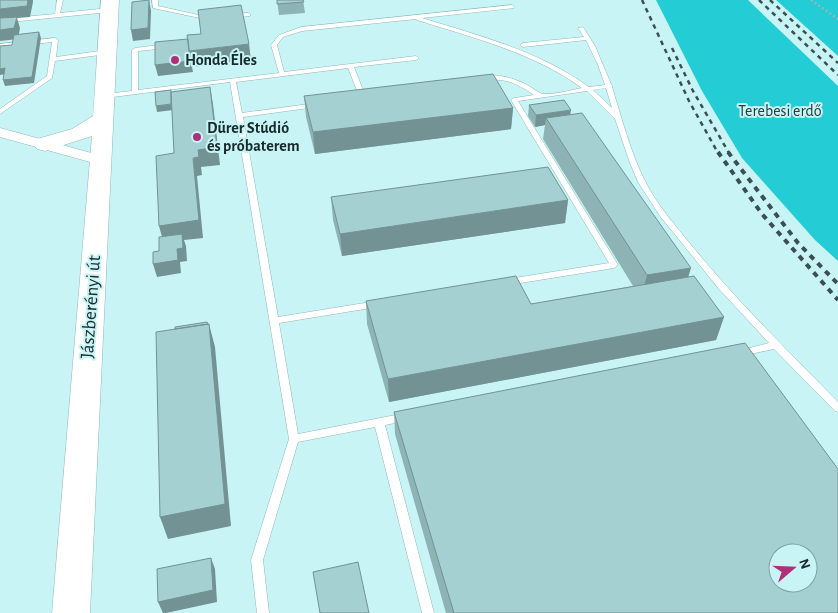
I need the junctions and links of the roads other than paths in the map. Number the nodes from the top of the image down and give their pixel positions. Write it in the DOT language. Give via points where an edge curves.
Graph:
graph roads {
  1 [pos="60,0"];
  2 [pos="155,0"];
  3 [pos="109,5"];
  4 [pos="512,7"];
  5 [pos="248,15"];
  6 [pos="57,16"];
  7 [pos="222,17"];
  8 [pos="414,17"];
  9 [pos="213,18"];
  10 [pos="0,21"];
  11 [pos="581,28"];
  12 [pos="588,38"];
  13 [pos="174,45"];
  14 [pos="523,45"];
  15 [pos="0,46"];
  16 [pos="107,52"];
  17 [pos="416,58"];
  18 [pos="53,59"];
  19 [pos="350,66"];
  20 [pos="282,74"];
  21 [pos="479,78"];
  22 [pos="233,80"];
  23 [pos="610,86"];
  24 [pos="589,90"];
  25 [pos="134,92"];
  26 [pos="105,96"];
  27 [pos="540,96"];
  28 [pos="353,100"];
  29 [pos="324,104"];
  30 [pos="2,109"];
  31 [pos="239,115"];
  32 [pos="103,119"];
  33 [pos="618,119"];
  34 [pos="0,132"];
  35 [pos="45,144"];
  36 [pos="101,160"];
  37 [pos="496,284"];
  38 [pos="388,302"];
  39 [pos="273,321"];
  40 [pos="776,345"];
  41 [pos="748,364"];
  42 [pos="838,408"];
  43 [pos="418,415"];
  44 [pos="379,423"];
  45 [pos="294,439"];
  46 [pos="71,613"];
  47 [pos="263,613"];
  48 [pos="428,613"];
  1 -- 6 [label="lane"];
  2 -- 9 [label="lane" via="155,7"];
  3 -- 6 [label="lane"];
  3 -- 16 [label="main road, Jászberényi út"];
  4 -- 8 [label="lane"];
  5 -- 7 [label="lane"];
  6 -- 10 [label="lane"];
  8 -- 20 [label="lane" via="301,29 281,36 274,45"];
  8 -- 24 [label="lane" via="530,57"];
  11 -- 12 [label="lane"];
  12 -- 14 [label="lane"];
  12 -- 23 [label="lane"];
  13 -- 25 [label="lane" via="135,50"];
  15 -- 18 [label="lane" via="55,40"];
  16 -- 18 [label="lane"];
  16 -- 26 [label="main road, Jászberényi út"];
  17 -- 19 [label="lane"];
  18 -- 30 [label="lane" via="50,77"];
  19 -- 20 [label="lane"];
  19 -- 28 [label="lane" via="363,99"];
  20 -- 22 [label="lane"];
  21 -- 27 [label="lane" via="507,77"];
  22 -- 25 [label="lane"];
  22 -- 31 [label="lane"];
  23 -- 24 [label="lane"];
  23 -- 33 [label="lane"];
  24 -- 27 [label="lane"];
  24 -- 33 [label="lane"];
  25 -- 26 [label="lane"];
  26 -- 32 [label="main road, Jászberényi út"];
  27 -- 37 [label="lane" via="514,100 614,265"];
  29 -- 31 [label="lane"];
  31 -- 39 [label="lane"];
  32 -- 35 [label="main road" via="80,134"];
  32 -- 36 [label="main road, Jászberényi út"];
  33 -- 40 [label="lane" via="625,145 642,183 669,223 711,276"];
  34 -- 35 [label="street"];
  35 -- 36 [label="street"];
  36 -- 46 [label="main road, Jászberényi út"];
  38 -- 39 [label="lane"];
  39 -- 45 [label="lane"];
  40 -- 41 [label="lane" via="735,354"];
  40 -- 42 [label="lane"];
  43 -- 44 [label="lane"];
  44 -- 45 [label="lane"];
  44 -- 48 [label="lane"];
  45 -- 47 [label="lane" via="257,560"];
}
